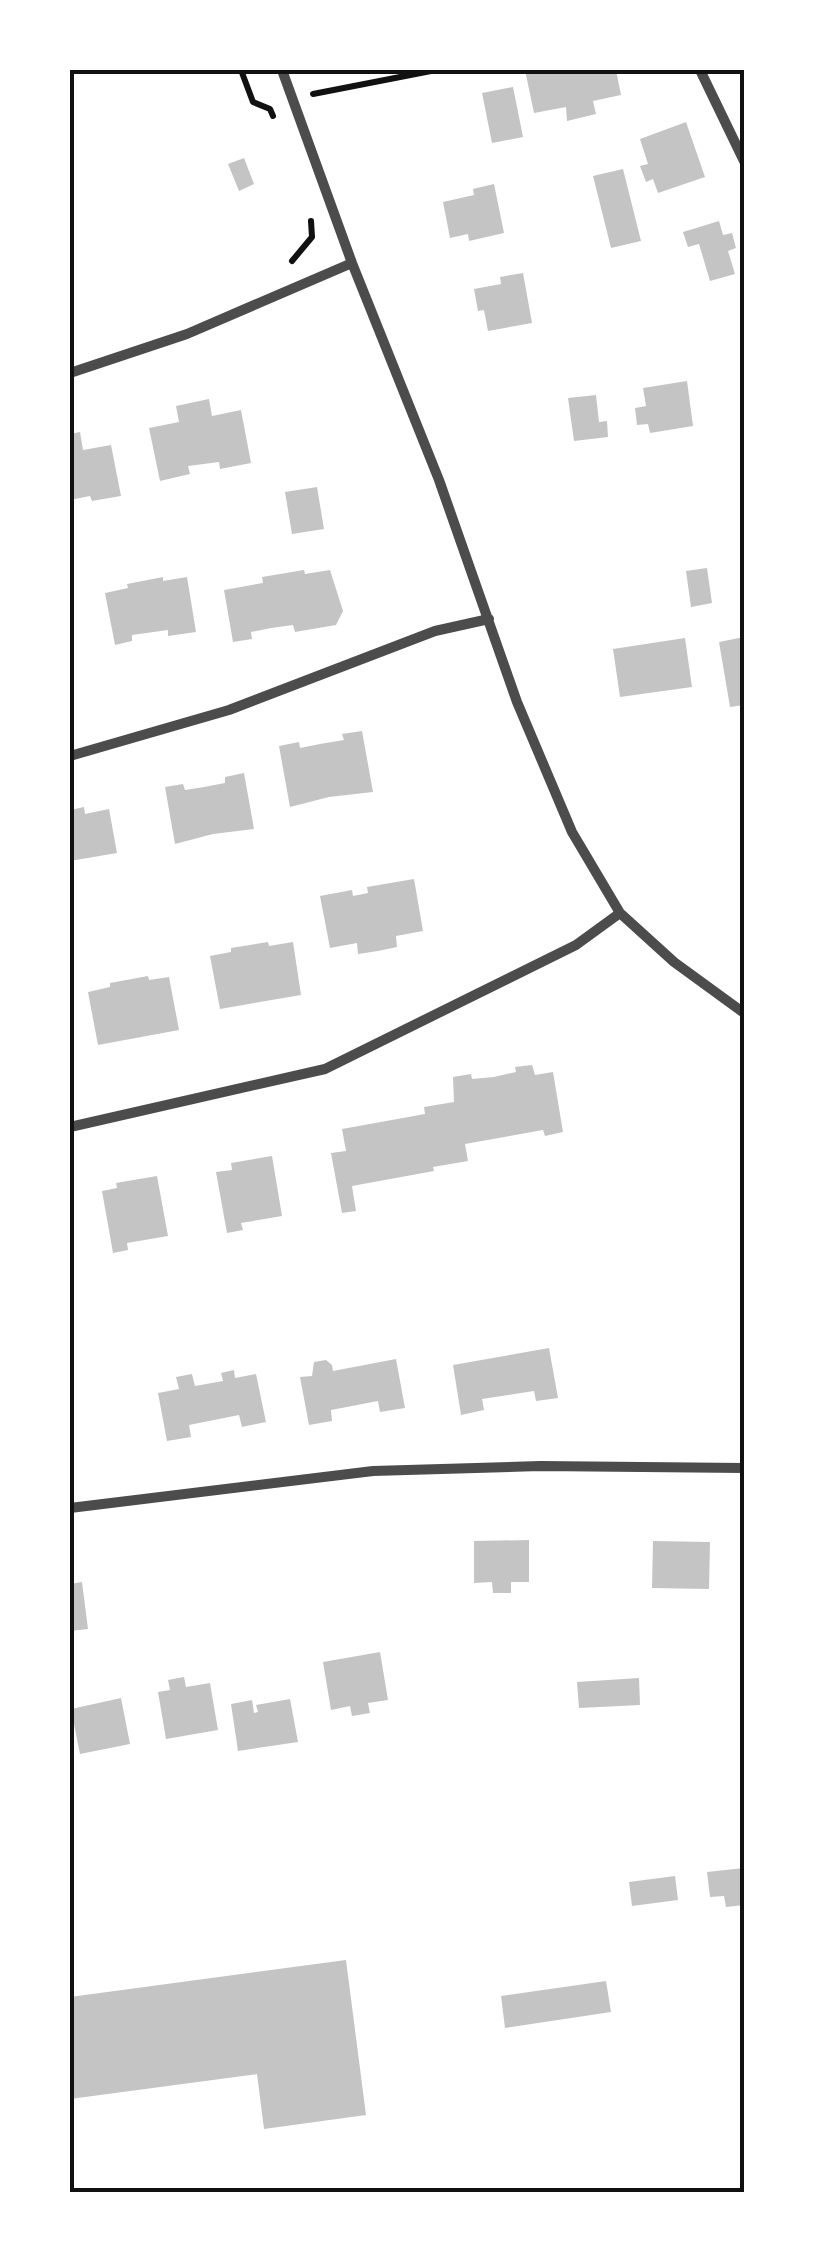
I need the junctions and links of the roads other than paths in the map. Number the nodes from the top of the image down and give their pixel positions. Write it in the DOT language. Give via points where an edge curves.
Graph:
graph roads {
  1 [pos="282,70"];
  2 [pos="700,70"];
  3 [pos="744,161"];
  4 [pos="352,264"];
  5 [pos="70,373"];
  6 [pos="489,619"];
  7 [pos="70,756"];
  8 [pos="620,913"];
  9 [pos="744,1013"];
  10 [pos="70,1127"];
  11 [pos="744,1468"];
  12 [pos="70,1508"];
  1 -- 4 [label="street"];
  2 -- 3 [label="street"];
  4 -- 5 [label="street" via="186,334"];
  4 -- 6 [label="street"];
  6 -- 7 [label="street" via="436,631 229,710"];
  6 -- 8 [label="street" via="572,832"];
  8 -- 9 [label="street"];
  8 -- 10 [label="street" via="576,945 325,1069"];
  11 -- 12 [label="street" via="373,1471"];
}
